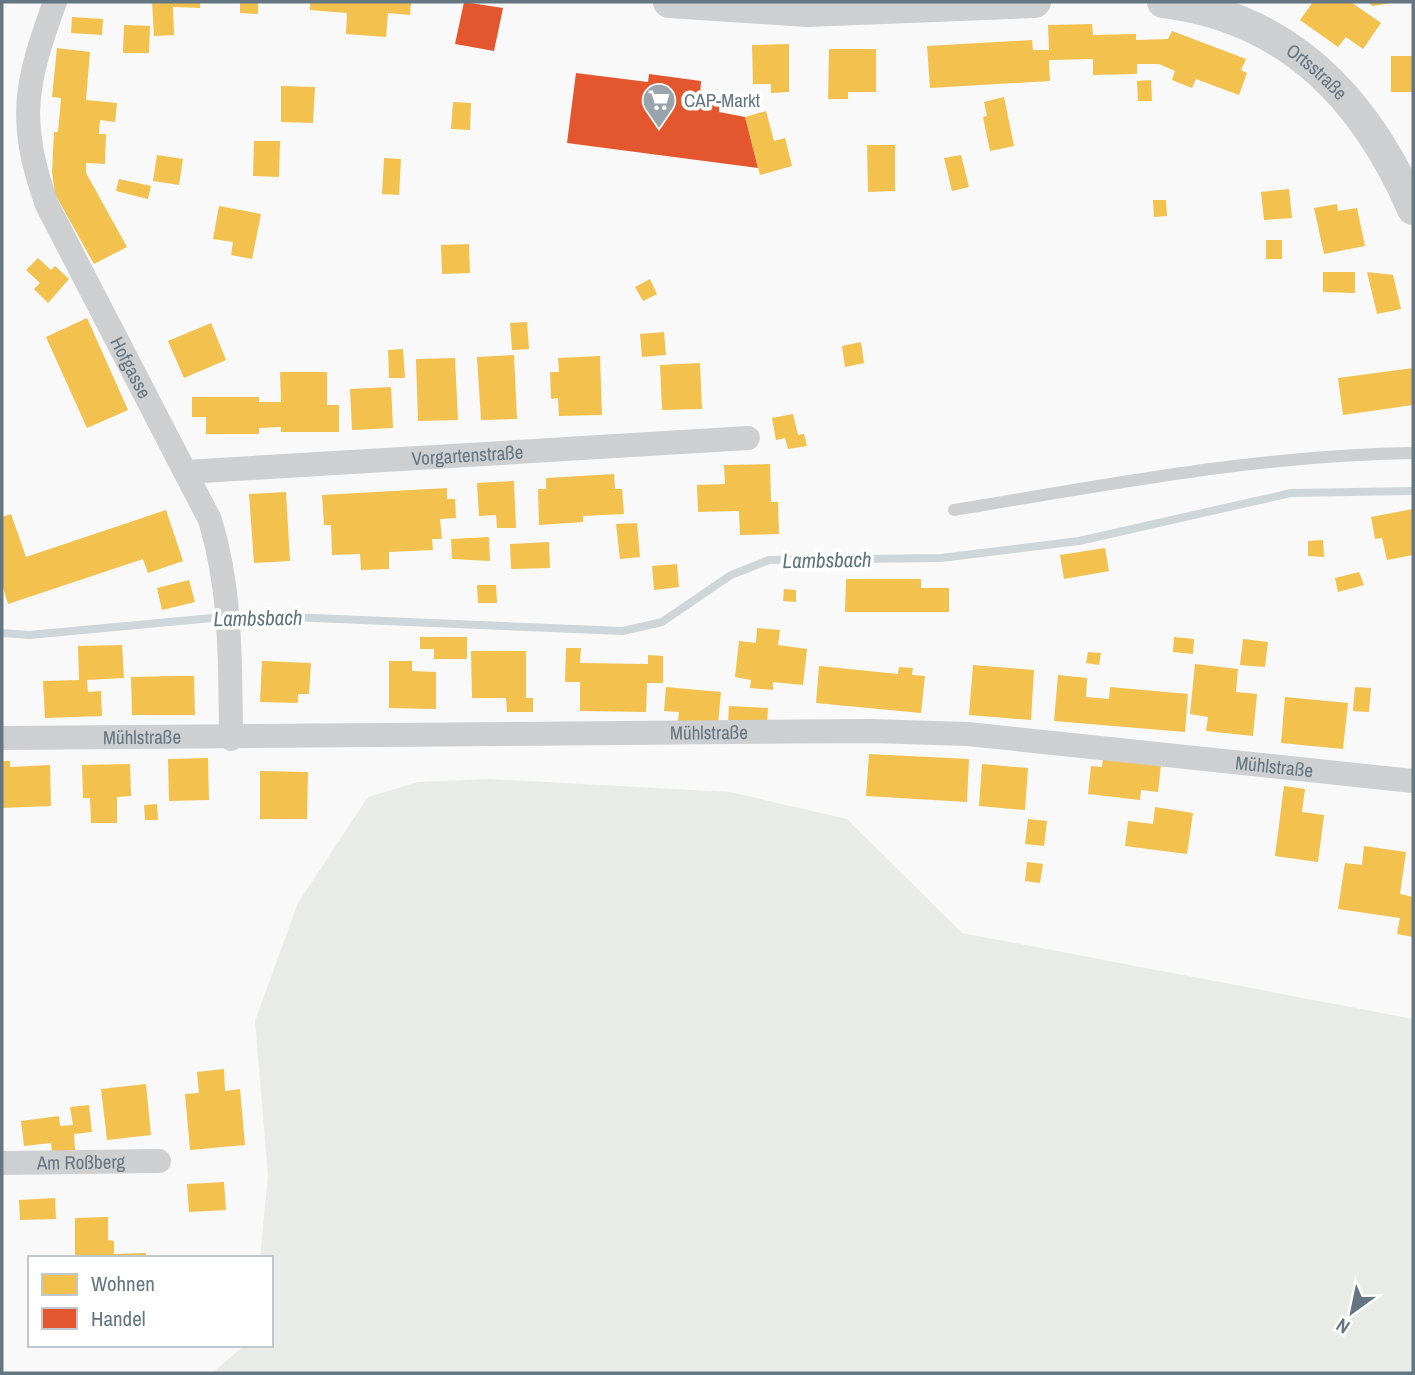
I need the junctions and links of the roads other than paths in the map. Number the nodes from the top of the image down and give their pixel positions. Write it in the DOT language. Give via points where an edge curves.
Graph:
graph roads {
  1 [pos="55,2"];
  2 [pos="669,2"];
  3 [pos="1035,2"];
  4 [pos="1163,2"];
  5 [pos="1230,9"];
  6 [pos="1413,209"];
  7 [pos="748,438"];
  8 [pos="1413,453"];
  9 [pos="186,472"];
  10 [pos="954,510"];
  11 [pos="2,738"];
  12 [pos="231,739"];
  13 [pos="1413,780"];
  14 [pos="159,1161"];
  15 [pos="2,1163"];
  1 -- 9 [label="street, Hofgasse" via="28,90 34,170 47,205"];
  2 -- 3 [label="street" via="807,11"];
  4 -- 5 [label="street, Ortsstraße"];
  5 -- 6 [label="street, Ortsstraße" via="1311,63 1343,94 1393,162"];
  7 -- 9 [label="street, Vorgartenstraße"];
  8 -- 10 [label="lane" via="1286,458"];
  9 -- 12 [label="street, Hofgasse" via="210,520 223,562"];
  11 -- 12 [label="street, Mühlstraße"];
  12 -- 13 [label="street, Mühlstraße" via="968,734"];
  14 -- 15 [label="street, Am Roßberg"];
}
